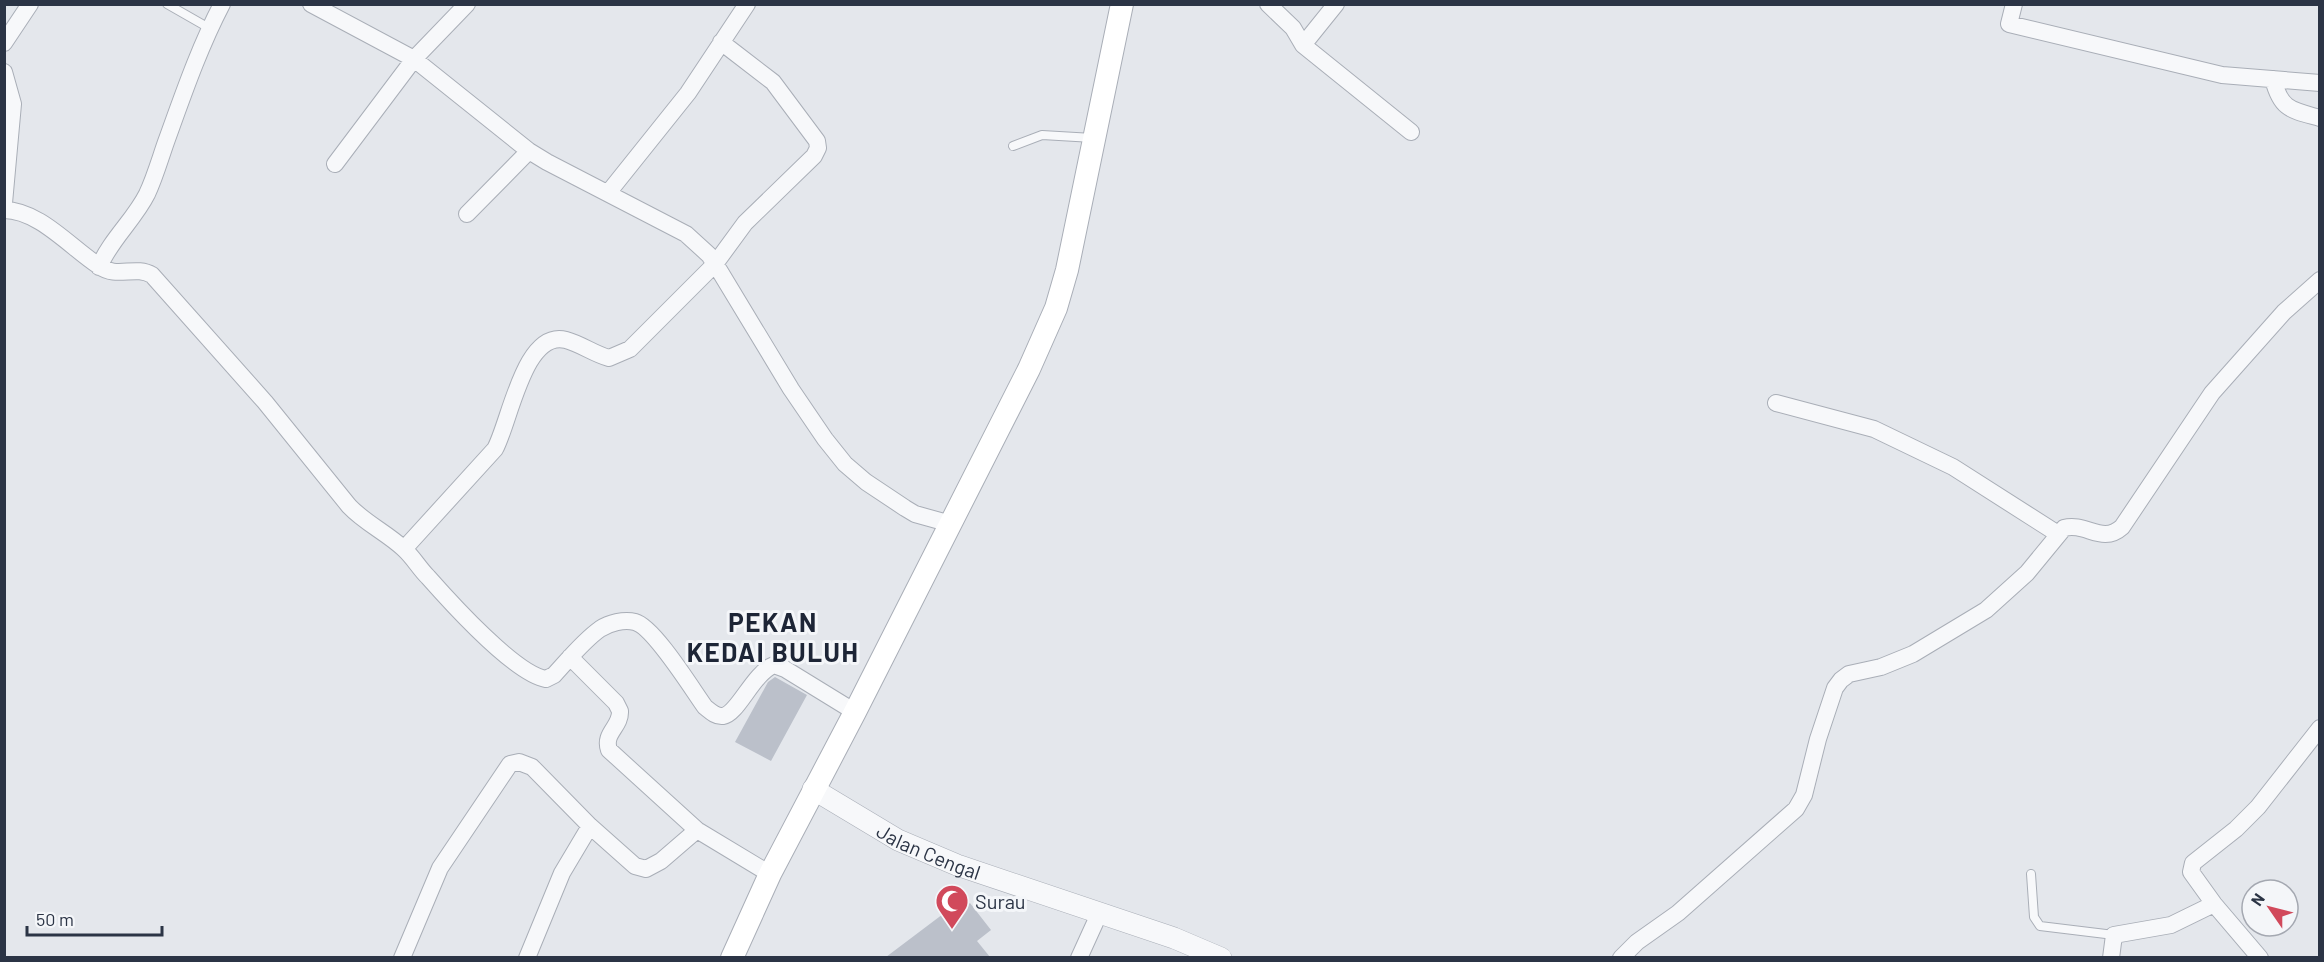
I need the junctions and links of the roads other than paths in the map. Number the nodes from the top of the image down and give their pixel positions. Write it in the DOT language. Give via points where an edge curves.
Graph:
graph roads {
  1 [pos="30,4"];
  2 [pos="167,4"];
  3 [pos="222,4"];
  4 [pos="311,4"];
  5 [pos="467,4"];
  6 [pos="747,4"];
  7 [pos="1122,4"];
  8 [pos="1268,4"];
  9 [pos="1336,4"];
  10 [pos="2014,4"];
  11 [pos="332,9"];
  12 [pos="209,28"];
  13 [pos="721,42"];
  14 [pos="4,43"];
  15 [pos="1303,45"];
  16 [pos="414,59"];
  17 [pos="4,72"];
  18 [pos="2273,80"];
  19 [pos="2319,83"];
  20 [pos="2319,118"];
  21 [pos="1411,132"];
  22 [pos="1094,138"];
  23 [pos="1013,146"];
  24 [pos="529,151"];
  25 [pos="335,164"];
  26 [pos="608,193"];
  27 [pos="4,203"];
  28 [pos="4,210"];
  29 [pos="467,214"];
  30 [pos="714,264"];
  31 [pos="99,267"];
  32 [pos="2319,279"];
  33 [pos="1776,403"];
  34 [pos="951,524"];
  35 [pos="2058,534"];
  36 [pos="404,549"];
  37 [pos="570,657"];
  38 [pos="855,712"];
  39 [pos="2319,731"];
  40 [pos="813,789"];
  41 [pos="590,826"];
  42 [pos="697,830"];
  43 [pos="770,874"];
  44 [pos="2031,874"];
  45 [pos="2214,904"];
  46 [pos="1099,914"];
  47 [pos="2114,935"];
  48 [pos="402,957"];
  49 [pos="527,957"];
  50 [pos="732,957"];
  51 [pos="1079,957"];
  52 [pos="1221,957"];
  53 [pos="1621,957"];
  54 [pos="2111,957"];
  55 [pos="2260,957"];
  1 -- 14 [label="street"];
  2 -- 12 [label="lane"];
  3 -- 12 [label="street"];
  4 -- 11 [label="street"];
  5 -- 16 [label="street"];
  6 -- 13 [label="street"];
  7 -- 22 [label="main road"];
  8 -- 15 [label="street" via="1293,28"];
  9 -- 15 [label="street"];
  10 -- 18 [label="street" via="2009,24 2222,75"];
  11 -- 16 [label="street"];
  12 -- 31 [label="street" via="147,193"];
  13 -- 26 [label="street" via="688,93"];
  13 -- 30 [label="street" via="773,82 818,147 814,156 745,223"];
  15 -- 21 [label="street"];
  16 -- 24 [label="street"];
  16 -- 25 [label="street"];
  17 -- 27 [label="street" via="14,104"];
  18 -- 19 [label="street"];
  18 -- 20 [label="street" via="2278,98 2288,107"];
  22 -- 23 [label="lane" via="1042,135"];
  22 -- 34 [label="main road" via="1056,308"];
  24 -- 26 [label="street"];
  24 -- 29 [label="street"];
  26 -- 30 [label="street" via="686,234"];
  28 -- 31 [label="street" via="29,215"];
  30 -- 34 [label="street" via="791,388 845,464 915,514"];
  30 -- 36 [label="street" via="620,355 598,355 565,339 550,339 541,345 524,372 495,449"];
  31 -- 36 [label="street" via="116,273 152,275 265,402 349,506"];
  32 -- 35 [label="street" via="2212,393 2122,527 2109,535 2070,526"];
  33 -- 35 [label="street" via="1874,429 1953,467"];
  34 -- 38 [label="main road"];
  35 -- 53 [label="street" via="2027,573 1986,609 1914,654 1841,680 1796,809 1678,914"];
  36 -- 37 [label="street" via="499,650 530,675 546,679"];
  37 -- 38 [label="street" via="608,624 636,622 657,640 705,707 715,714 723,716 732,711 759,674 774,665"];
  37 -- 42 [label="street" via="620,711 608,735 609,750"];
  38 -- 40 [label="main road"];
  39 -- 45 [label="street" via="2258,807 2193,862 2191,872"];
  40 -- 43 [label="main road"];
  40 -- 46 [label="street, Jalan Cengal" via="898,840 957,866"];
  41 -- 42 [label="street" via="635,866 646,869"];
  41 -- 48 [label="street" via="532,767 519,762 510,764 440,868"];
  41 -- 49 [label="street" via="562,873"];
  42 -- 43 [label="street"];
  43 -- 50 [label="main road"];
  44 -- 47 [label="lane" via="2034,917 2040,926"];
  45 -- 47 [label="street" via="2171,926"];
  45 -- 55 [label="street"];
  46 -- 51 [label="street"];
  46 -- 52 [label="street, Jalan Cengal"];
  47 -- 54 [label="street"];
}
